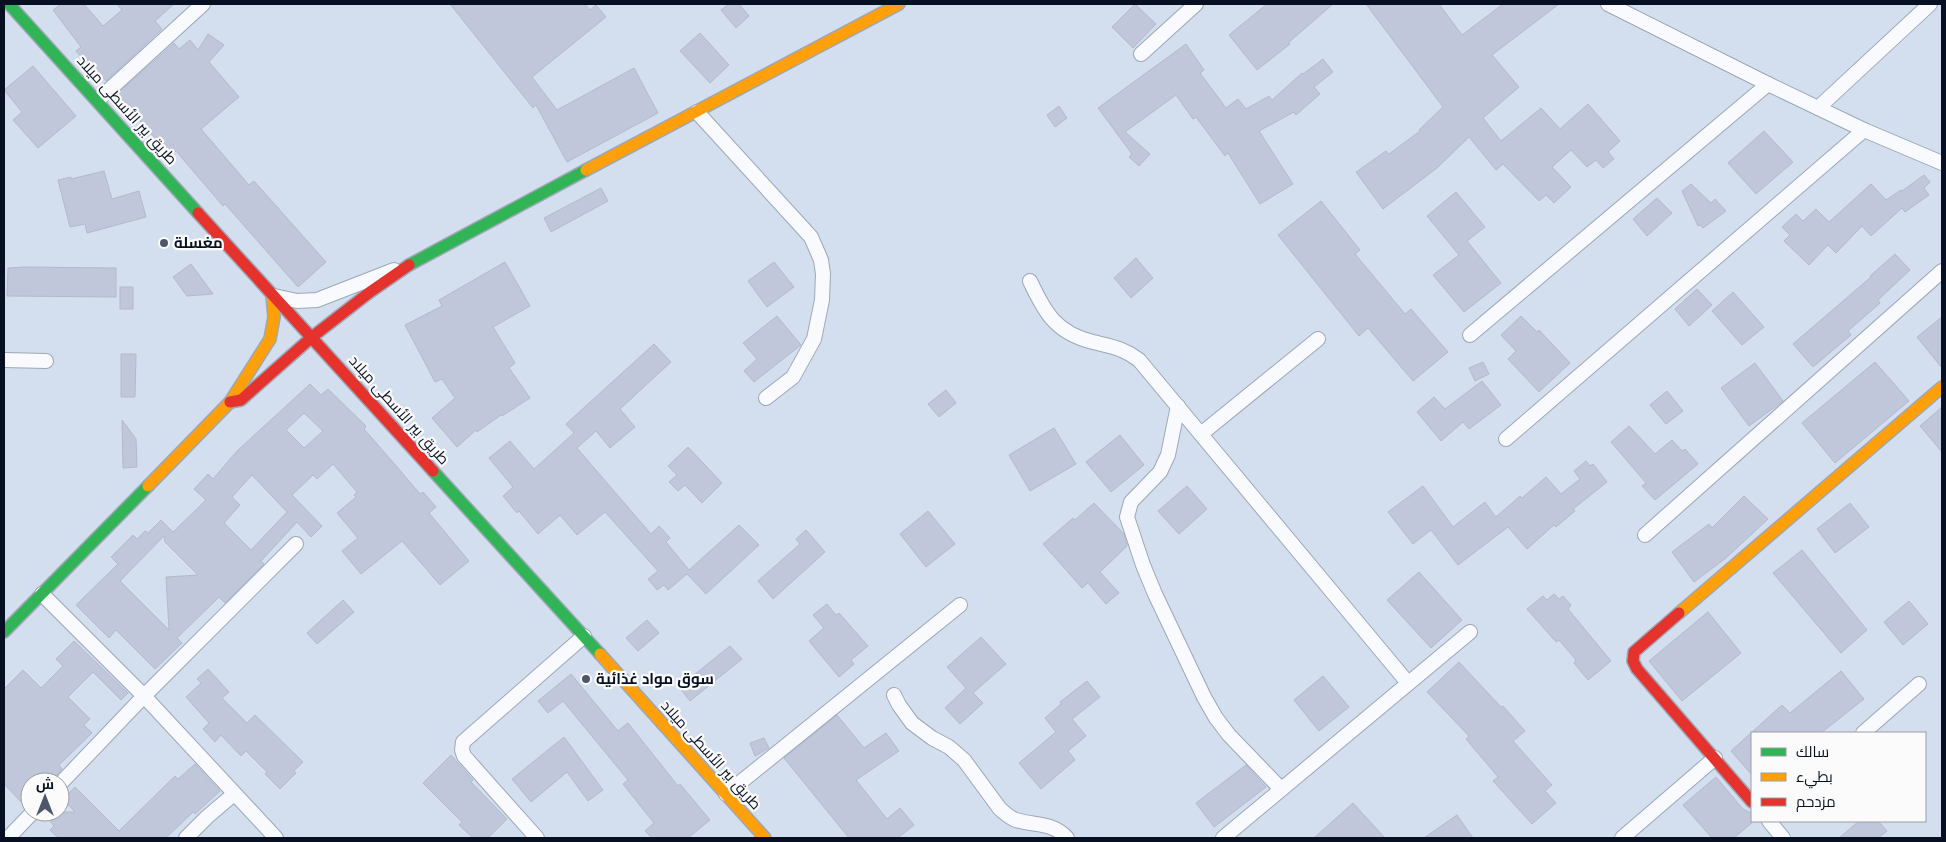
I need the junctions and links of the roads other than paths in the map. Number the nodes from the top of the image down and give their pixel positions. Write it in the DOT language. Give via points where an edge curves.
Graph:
graph roads {
  1 [pos="9,4"];
  2 [pos="203,4"];
  3 [pos="899,4"];
  4 [pos="1196,4"];
  5 [pos="1608,4"];
  6 [pos="1930,4"];
  7 [pos="1141,54"];
  8 [pos="1768,84"];
  9 [pos="98,100"];
  10 [pos="1818,108"];
  11 [pos="697,112"];
  12 [pos="1864,130"];
  13 [pos="1942,163"];
  14 [pos="416,261"];
  15 [pos="1942,271"];
  16 [pos="1030,281"];
  17 [pos="272,295"];
  18 [pos="1470,335"];
  19 [pos="312,336"];
  20 [pos="1318,339"];
  21 [pos="4,360"];
  22 [pos="46,361"];
  23 [pos="1942,387"];
  24 [pos="766,398"];
  25 [pos="230,402"];
  26 [pos="1178,406"];
  27 [pos="1201,434"];
  28 [pos="1506,439"];
  29 [pos="1645,535"];
  30 [pos="296,544"];
  31 [pos="42,594"];
  32 [pos="960,605"];
  33 [pos="4,632"];
  34 [pos="1470,632"];
  35 [pos="584,636"];
  36 [pos="1408,683"];
  37 [pos="1919,684"];
  38 [pos="894,695"];
  39 [pos="144,696"];
  40 [pos="1864,732"];
  41 [pos="1715,758"];
  42 [pos="70,774"];
  43 [pos="1281,789"];
  44 [pos="234,794"];
  45 [pos="726,794"];
  46 [pos="1751,801"];
  47 [pos="23,822"];
  48 [pos="1769,822"];
  49 [pos="8,838"];
  50 [pos="186,838"];
  51 [pos="276,838"];
  52 [pos="537,838"];
  53 [pos="765,838"];
  54 [pos="1067,838"];
  55 [pos="1223,838"];
  56 [pos="1622,838"];
  57 [pos="1783,838"];
  1 -- 9 [label="main road, طريق بير الأسطى ميلاد"];
  2 -- 9 [label="street"];
  3 -- 11 [label="main road"];
  4 -- 7 [label="street"];
  5 -- 8 [label="street"];
  6 -- 10 [label="street"];
  8 -- 10 [label="street"];
  8 -- 18 [label="street"];
  9 -- 17 [label="main road, طريق بير الأسطى ميلاد"];
  10 -- 12 [label="street"];
  11 -- 14 [label="main road"];
  11 -- 24 [label="street" via="811,237 821,260 822,300 814,339 793,377"];
  12 -- 13 [label="street"];
  12 -- 28 [label="street"];
  14 -- 17 [label="street" via="318,300 297,301"];
  14 -- 19 [label="main road"];
  15 -- 29 [label="street"];
  16 -- 26 [label="street" via="1050,319 1091,342 1126,350 1140,360"];
  17 -- 19 [label="main road, طريق بير الأسطى ميلاد"];
  17 -- 25 [label="main road" via="274,317 270,339"];
  19 -- 25 [label="main road" via="241,400"];
  19 -- 35 [label="main road, طريق بير الأسطى ميلاد"];
  20 -- 27 [label="street"];
  21 -- 22 [label="street"];
  23 -- 41 [label="main road" via="1634,652 1633,661 1637,669"];
  25 -- 31 [label="main road"];
  26 -- 27 [label="street"];
  26 -- 43 [label="street" via="1168,455 1160,472 1131,502 1127,517 1155,594 1216,718"];
  27 -- 36 [label="street"];
  30 -- 39 [label="street"];
  31 -- 33 [label="main road"];
  31 -- 39 [label="street"];
  32 -- 45 [label="street"];
  34 -- 36 [label="street"];
  35 -- 45 [label="main road, طريق بير الأسطى ميلاد"];
  35 -- 52 [label="street" via="463,742 464,756"];
  36 -- 43 [label="street"];
  37 -- 40 [label="street"];
  38 -- 54 [label="street" via="912,723 957,752 1000,809 1015,820 1056,828"];
  39 -- 42 [label="street"];
  39 -- 44 [label="street"];
  41 -- 46 [label="main road"];
  41 -- 56 [label="street"];
  43 -- 55 [label="street"];
  44 -- 50 [label="street"];
  44 -- 51 [label="street"];
  45 -- 53 [label="main road, طريق بير الأسطى ميلاد"];
  47 -- 49 [label="street"];
  48 -- 57 [label="street"];
}
